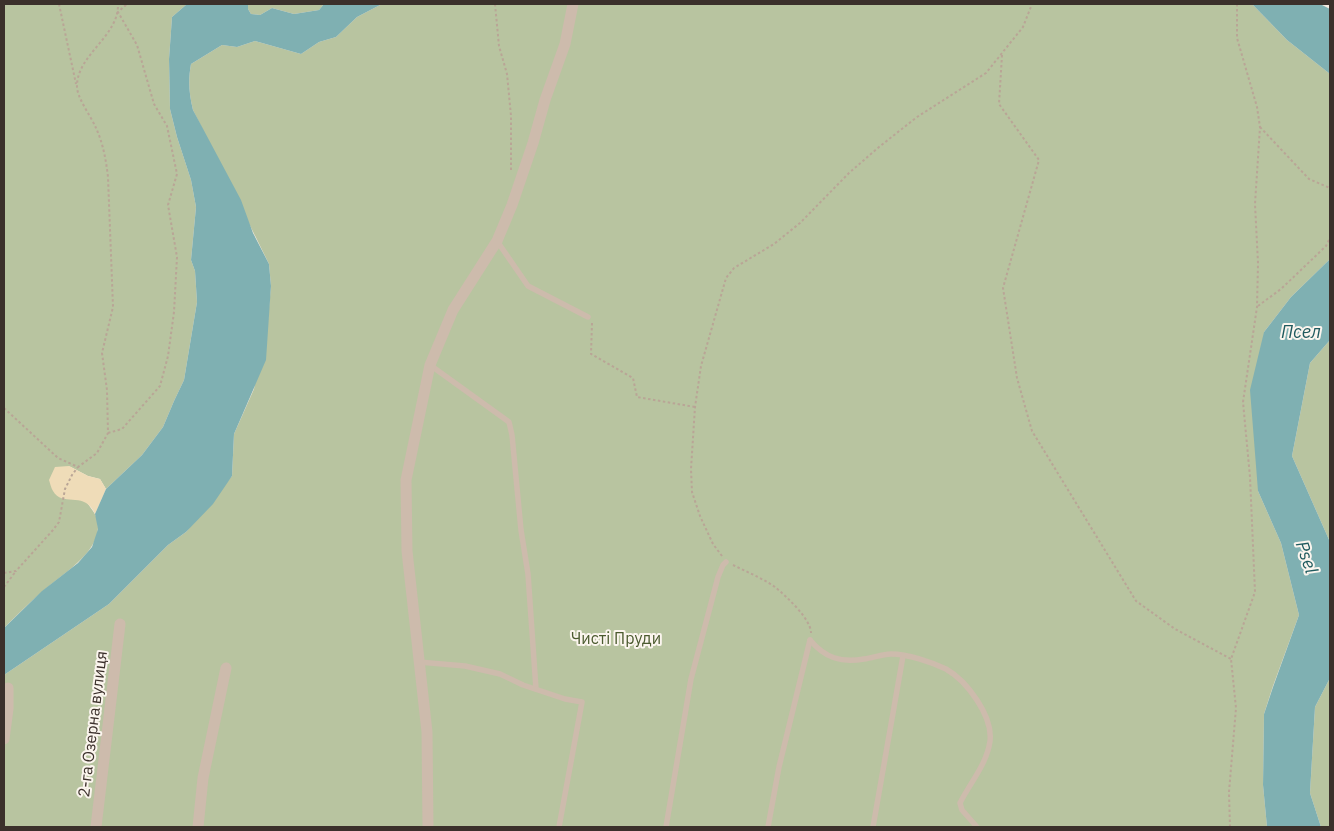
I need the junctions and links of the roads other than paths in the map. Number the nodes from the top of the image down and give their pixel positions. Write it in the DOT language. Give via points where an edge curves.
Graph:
graph roads {
  1 [pos="573,4"];
  2 [pos="496,241"];
  3 [pos="588,317"];
  4 [pos="430,365"];
  5 [pos="726,562"];
  6 [pos="120,624"];
  7 [pos="903,656"];
  8 [pos="419,662"];
  9 [pos="226,668"];
  10 [pos="8,688"];
  11 [pos="536,688"];
  12 [pos="4,738"];
  13 [pos="96,827"];
  14 [pos="198,827"];
  15 [pos="428,827"];
  16 [pos="559,827"];
  17 [pos="666,827"];
  18 [pos="768,827"];
  19 [pos="874,827"];
  20 [pos="977,827"];
  1 -- 2 [label="street" via="565,44 533,143"];
  2 -- 3 [label="lane" via="528,286"];
  2 -- 4 [label="street" via="453,310"];
  4 -- 8 [label="street" via="406,480 407,551"];
  4 -- 11 [label="lane" via="509,422 528,574"];
  5 -- 17 [label="lane" via="718,577 691,679"];
  6 -- 13 [label="street, 2-га Озерна вулиця"];
  7 -- 18 [label="lane" via="891,654 846,662 818,649 810,640"];
  7 -- 19 [label="lane"];
  7 -- 20 [label="lane" via="951,673 968,689 987,717 988,750 960,803"];
  8 -- 11 [label="lane" via="465,666 500,674"];
  8 -- 15 [label="street" via="427,732"];
  9 -- 14 [label="street" via="203,778"];
  10 -- 12 [label="street"];
  11 -- 16 [label="lane" via="582,702"];
}
